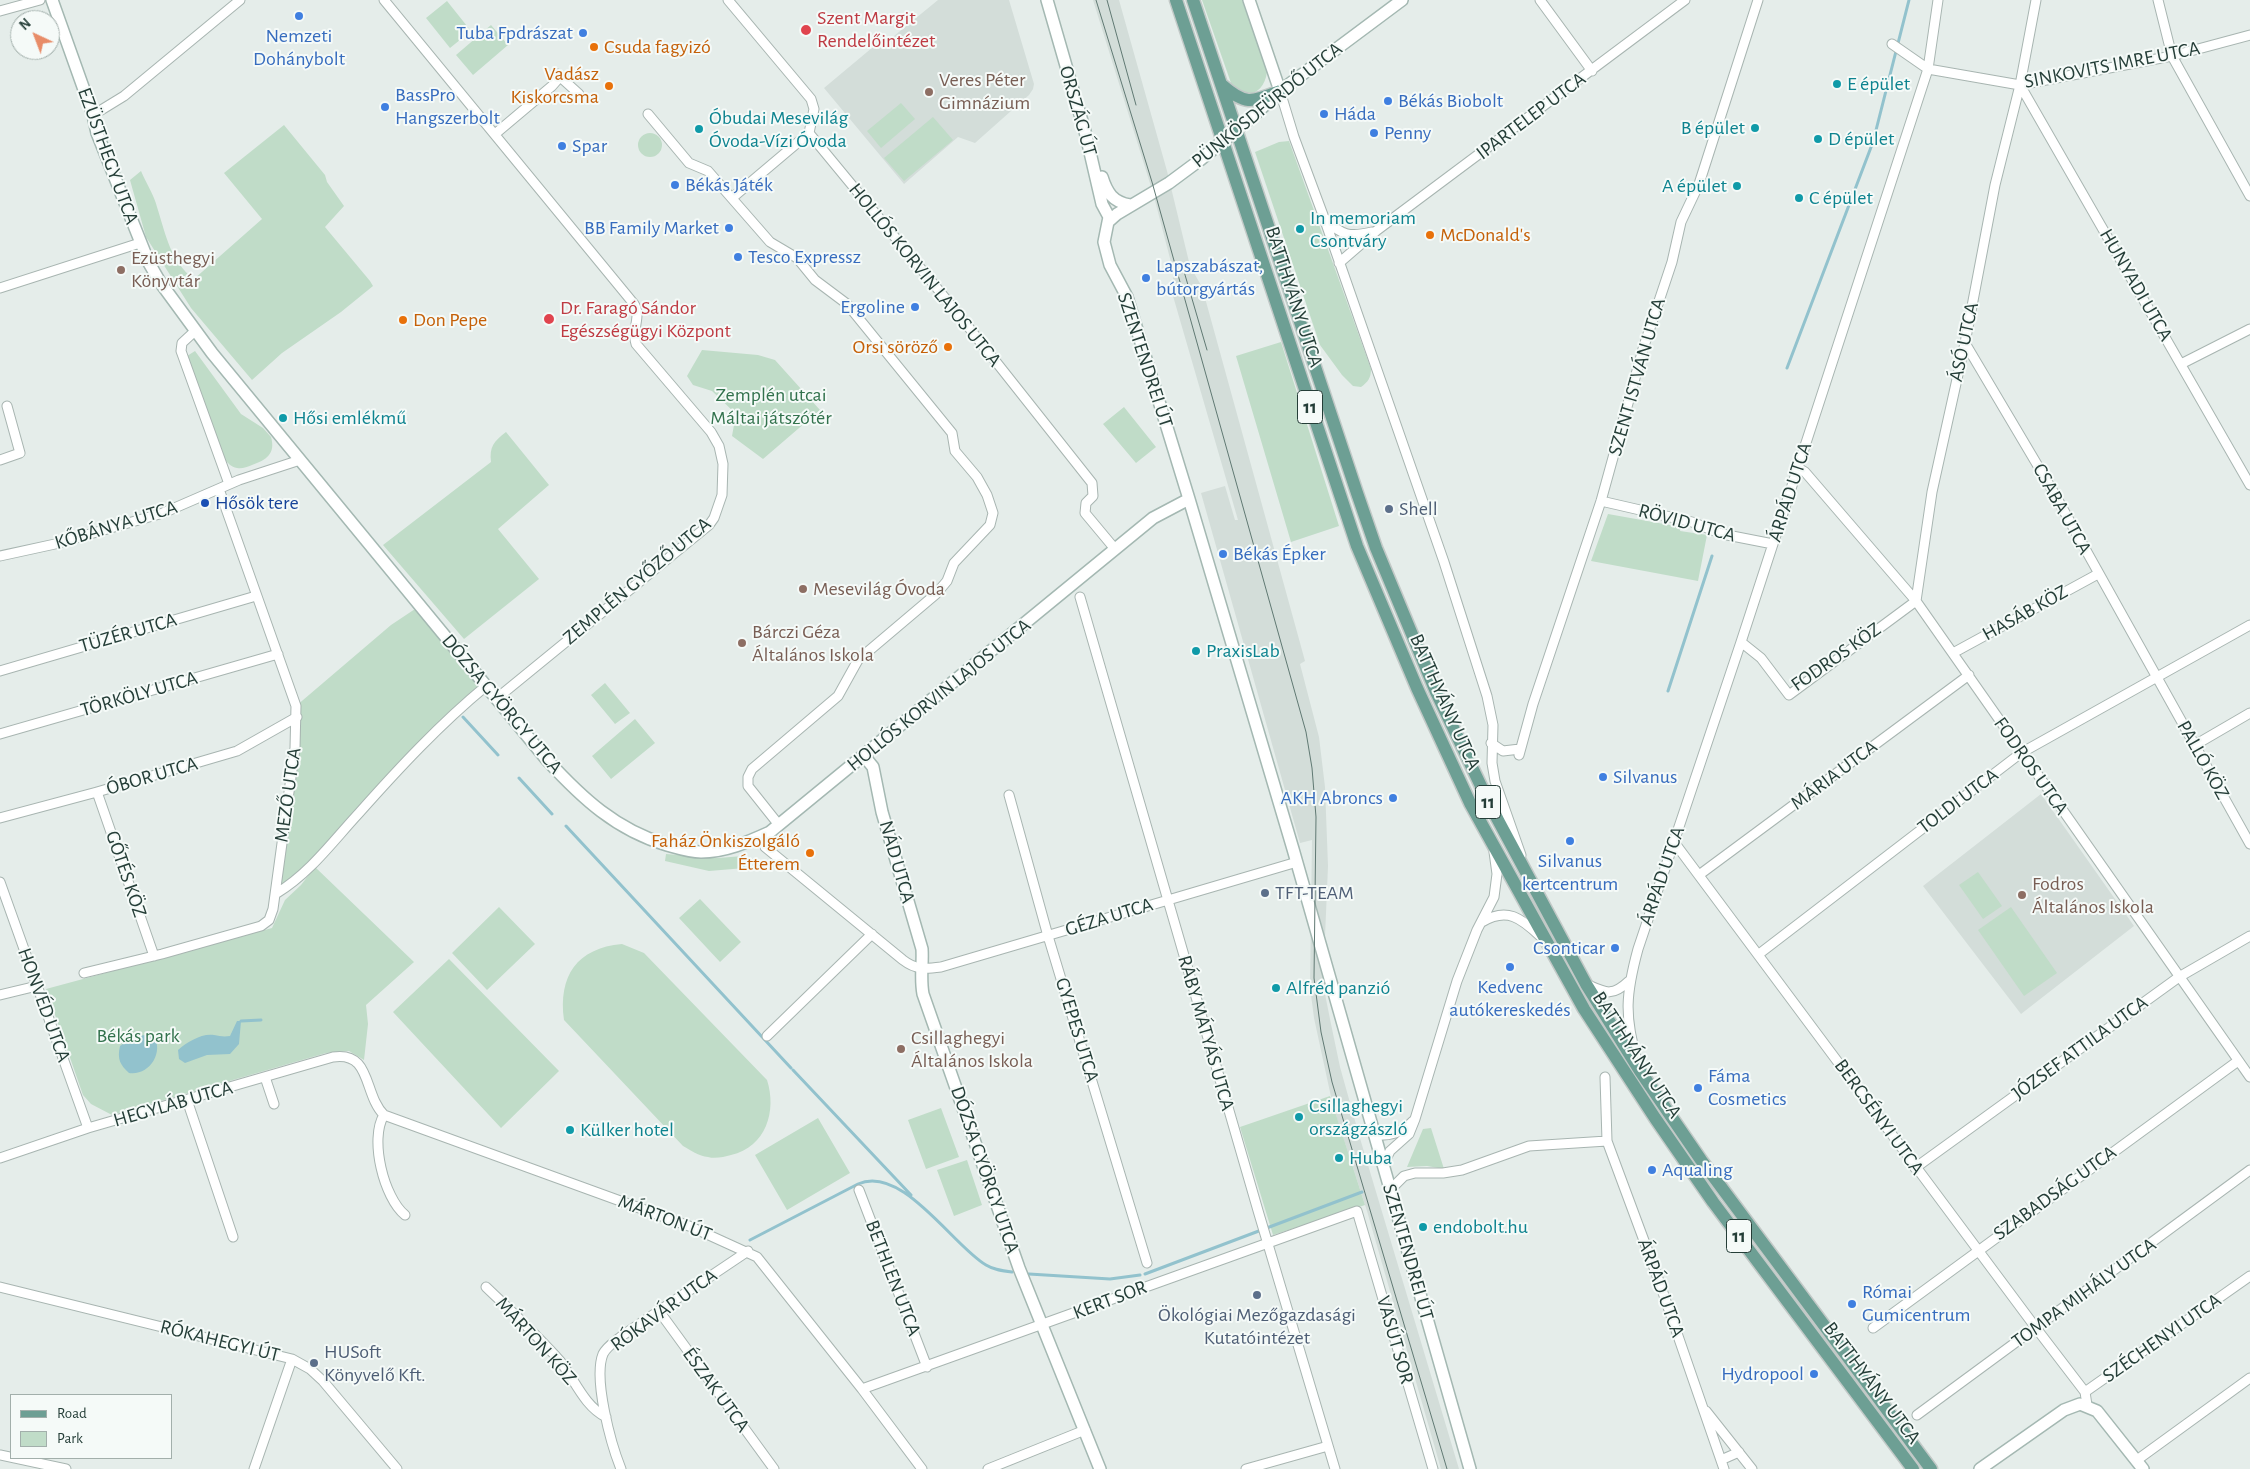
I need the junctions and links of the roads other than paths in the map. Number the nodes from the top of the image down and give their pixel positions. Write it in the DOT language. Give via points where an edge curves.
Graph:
graph roads {
  1 [pos="40,0"];
  2 [pos="52,0"];
  3 [pos="240,0"];
  4 [pos="384,0"];
  5 [pos="728,0"];
  6 [pos="1047,0"];
  7 [pos="1176,0"];
  8 [pos="1192,0"];
  9 [pos="1249,0"];
  10 [pos="1402,0"];
  11 [pos="1540,0"];
  12 [pos="1685,0"];
  13 [pos="1758,0"];
  14 [pos="1938,0"];
  15 [pos="2036,0"];
  16 [pos="2158,0"];
  17 [pos="0,11"];
  18 [pos="2250,36"];
  19 [pos="1892,44"];
  20 [pos="2172,56"];
  21 [pos="1928,69"];
  22 [pos="1592,71"];
  23 [pos="1222,85"];
  24 [pos="2020,85"];
  25 [pos="1280,91"];
  26 [pos="579,94"];
  27 [pos="648,114"];
  28 [pos="93,115"];
  29 [pos="1236,130"];
  30 [pos="809,133"];
  31 [pos="494,134"];
  32 [pos="1224,141"];
  33 [pos="1090,151"];
  34 [pos="2250,196"];
  35 [pos="732,198"];
  36 [pos="1130,205"];
  37 [pos="1323,215"];
  38 [pos="1108,222"];
  39 [pos="1376,231"];
  40 [pos="140,243"];
  41 [pos="1339,262"];
  42 [pos="0,288"];
  43 [pos="2250,329"];
  44 [pos="195,331"];
  45 [pos="1965,343"];
  46 [pos="2181,364"];
  47 [pos="7,406"];
  48 [pos="0,460"];
  49 [pos="300,460"];
  50 [pos="1798,468"];
  51 [pos="229,484"];
  52 [pos="2250,485"];
  53 [pos="219,489"];
  54 [pos="1189,499"];
  55 [pos="1601,501"];
  56 [pos="1773,544"];
  57 [pos="1115,549"];
  58 [pos="0,556"];
  59 [pos="2098,574"];
  60 [pos="256,596"];
  61 [pos="1080,597"];
  62 [pos="1916,600"];
  63 [pos="2250,625"];
  64 [pos="1741,642"];
  65 [pos="1953,653"];
  66 [pos="278,654"];
  67 [pos="0,671"];
  68 [pos="1969,675"];
  69 [pos="2157,677"];
  70 [pos="486,686"];
  71 [pos="496,699"];
  72 [pos="2250,713"];
  73 [pos="297,717"];
  74 [pos="0,734"];
  75 [pos="1491,743"];
  76 [pos="2195,745"];
  77 [pos="2021,753"];
  78 [pos="864,756"];
  79 [pos="97,792"];
  80 [pos="1009,795"];
  81 [pos="0,818"];
  82 [pos="779,825"];
  83 [pos="762,842"];
  84 [pos="1674,842"];
  85 [pos="2250,844"];
  86 [pos="1493,847"];
  87 [pos="1297,862"];
  88 [pos="1527,874"];
  89 [pos="1699,875"];
  90 [pos="0,882"];
  91 [pos="277,892"];
  92 [pos="1168,900"];
  93 [pos="1482,923"];
  94 [pos="872,934"];
  95 [pos="1048,936"];
  96 [pos="2250,936"];
  97 [pos="1545,940"];
  98 [pos="1759,954"];
  99 [pos="154,956"];
  100 [pos="921,969"];
  101 [pos="84,973"];
  102 [pos="2179,976"];
  103 [pos="1629,981"];
  104 [pos="1586,984"];
  105 [pos="37,986"];
  106 [pos="0,995"];
  107 [pos="767,1036"];
  108 [pos="2238,1060"];
  109 [pos="1640,1071"];
  110 [pos="265,1077"];
  111 [pos="1605,1077"];
  112 [pos="2250,1077"];
  113 [pos="187,1100"];
  114 [pos="274,1104"];
  115 [pos="384,1115"];
  116 [pos="1415,1119"];
  117 [pos="88,1128"];
  118 [pos="1374,1135"];
  119 [pos="1607,1141"];
  120 [pos="0,1158"];
  121 [pos="1383,1164"];
  122 [pos="1915,1168"];
  123 [pos="2250,1170"];
  124 [pos="859,1190"];
  125 [pos="1390,1190"];
  126 [pos="1357,1211"];
  127 [pos="405,1215"];
  128 [pos="1265,1234"];
  129 [pos="233,1237"];
  130 [pos="1978,1250"];
  131 [pos="748,1251"];
  132 [pos="1147,1264"];
  133 [pos="2250,1276"];
  134 [pos="0,1287"];
  135 [pos="486,1287"];
  136 [pos="659,1311"];
  137 [pos="1041,1326"];
  138 [pos="1873,1328"];
  139 [pos="2036,1328"];
  140 [pos="292,1359"];
  141 [pos="927,1367"];
  142 [pos="2250,1378"];
  143 [pos="862,1389"];
  144 [pos="2085,1392"];
  145 [pos="1701,1405"];
  146 [pos="2090,1406"];
  147 [pos="1917,1415"];
  148 [pos="606,1417"];
  149 [pos="1085,1430"];
  150 [pos="1328,1446"];
  151 [pos="1739,1452"];
  152 [pos="15,1459"];
  153 [pos="1723,1464"];
  154 [pos="2140,1464"];
  155 [pos="1928,1465"];
  156 [pos="66,1469"];
  157 [pos="254,1469"];
  158 [pos="397,1469"];
  159 [pos="621,1469"];
  160 [pos="774,1469"];
  161 [pos="922,1469"];
  162 [pos="988,1469"];
  163 [pos="1100,1469"];
  164 [pos="1246,1469"];
  165 [pos="1335,1469"];
  166 [pos="1433,1469"];
  167 [pos="1470,1469"];
  168 [pos="1752,1469"];
  169 [pos="1913,1469"];
  170 [pos="1936,1469"];
  171 [pos="1980,1469"];
  1 -- 17 [label="street"];
  2 -- 28 [label="street, EZÜSTHEGY UTCA"];
  3 -- 28 [label="street" via="121,98"];
  4 -- 31 [label="street, ZEMPLÉN GYŐZŐ UTCA"];
  5 -- 30 [label="street" via="811,99 814,108"];
  6 -- 33 [label="street, ORSZÁG ÚT"];
  7 -- 32 [label="main road, BATTHYÁNY UTCA / 11"];
  8 -- 23 [label="main road, BATTHYÁNY UTCA / 11"];
  9 -- 25 [label="street"];
  10 -- 25 [label="street, PÜNKÖSDFÜRDŐ UTCA"];
  11 -- 22 [label="street"];
  12 -- 22 [label="street, IPARTELEP UTCA"];
  13 -- 55 [label="street, SZENT ISTVÁN UTCA" via="1699,184 1681,222"];
  14 -- 21 [label="street, ÁRPÁD UTCA"];
  15 -- 24 [label="street, ÁSÓ UTCA"];
  16 -- 20 [label="street"];
  18 -- 20 [label="street, SINKOVITS IMRE UTCA"];
  19 -- 21 [label="street, SINKOVITS IMRE UTCA"];
  20 -- 24 [label="street, SINKOVITS IMRE UTCA"];
  20 -- 34 [label="street"];
  21 -- 24 [label="street, SINKOVITS IMRE UTCA"];
  21 -- 50 [label="street, ÁRPÁD UTCA"];
  22 -- 39 [label="street, IPARTELEP UTCA"];
  23 -- 25 [label="main road" via="1244,101 1254,101"];
  23 -- 29 [label="main road, BATTHYÁNY UTCA / 11"];
  24 -- 45 [label="street, ÁSÓ UTCA" via="1995,185"];
  24 -- 46 [label="street, HUNYADI UTCA"];
  25 -- 29 [label="street, PÜNKÖSDFÜRDŐ UTCA"];
  25 -- 37 [label="street, BATTHYÁNY UTCA"];
  26 -- 31 [label="street" via="557,74 552,86"];
  27 -- 35 [label="street" via="689,163 708,171"];
  28 -- 40 [label="street, EZÜSTHEGY UTCA"];
  29 -- 32 [label="street, PÜNKÖSDFÜRDŐ UTCA"];
  29 -- 88 [label="main road, BATTHYÁNY UTCA / 11" via="1376,548 1464,752"];
  30 -- 35 [label="street"];
  30 -- 57 [label="street, HOLLÓS KORVIN LAJOS UTCA" via="1092,483 1093,496 1086,503 1085,513"];
  31 -- 71 [label="street, ZEMPLÉN GYŐZŐ UTCA" via="637,307 635,340 642,353 716,439 723,464 722,495 709,525"];
  32 -- 36 [label="street, PÜNKÖSDFÜRDŐ UTCA" via="1169,183"];
  32 -- 86 [label="main road, BATTHYÁNY UTCA / 11" via="1357,546 1452,766"];
  33 -- 36 [label="street" via="1110,195"];
  33 -- 38 [label="street, ORSZÁG ÚT"];
  35 -- 82 [label="street" via="770,242 797,258 815,280 847,304 952,433 955,451 983,485 993,514 990,525 954,563 947,581 936,594 858,660 838,696 752,769 748,786"];
  36 -- 38 [label="street, PÜNKÖSDFÜRDŐ UTCA"];
  37 -- 39 [label="street, IPARTELEP UTCA" via="1334,228 1345,234 1356,236"];
  37 -- 41 [label="street, BATTHYÁNY UTCA"];
  38 -- 54 [label="street, SZENTENDREI ÚT" via="1104,242 1110,265 1127,297"];
  39 -- 41 [label="street, IPARTELEP UTCA"];
  40 -- 42 [label="street"];
  40 -- 44 [label="street, EZÜSTHEGY UTCA" via="160,282"];
  41 -- 75 [label="street, BATTHYÁNY UTCA" via="1444,562 1487,696 1493,725"];
  43 -- 46 [label="street"];
  44 -- 49 [label="street, EZÜSTHEGY UTCA"];
  44 -- 51 [label="street" via="182,343 181,351"];
  45 -- 59 [label="street, CSABA UTCA"];
  45 -- 62 [label="street, ÁSÓ UTCA" via="1932,492"];
  46 -- 52 [label="street, HUNYADI UTCA"];
  47 -- 48 [label="street" via="20,453"];
  49 -- 51 [label="street"];
  49 -- 70 [label="street, DÓZSA GYÖRGY UTCA"];
  50 -- 56 [label="street, ÁRPÁD UTCA"];
  50 -- 62 [label="street, FODROS UTCA"];
  51 -- 53 [label="street, KŐBÁNYA UTCA"];
  53 -- 58 [label="street, KŐBÁNYA UTCA" via="163,512"];
  53 -- 60 [label="street, MEZŐ UTCA"];
  54 -- 57 [label="street, HOLLÓS KORVIN LAJOS UTCA" via="1153,518"];
  54 -- 87 [label="street, SZENTENDREI ÚT"];
  55 -- 56 [label="street, RÖVID UTCA" via="1692,522 1722,534"];
  55 -- 75 [label="street, SZENT ISTVÁN UTCA" via="1520,752 1502,751"];
  56 -- 64 [label="street, ÁRPÁD UTCA"];
  57 -- 78 [label="street, HOLLÓS KORVIN LAJOS UTCA"];
  59 -- 65 [label="street, HASÁB KÖZ"];
  59 -- 69 [label="street, CSABA UTCA"];
  60 -- 66 [label="street, MEZŐ UTCA"];
  60 -- 67 [label="street, TÜZÉR UTCA"];
  61 -- 92 [label="street, RÁBY MÁTYÁS UTCA"];
  62 -- 64 [label="street, FODROS KÖZ" via="1789,695 1761,658"];
  62 -- 65 [label="street, FODROS UTCA"];
  63 -- 69 [label="street, TOLDI UTCA"];
  64 -- 84 [label="street, ÁRPÁD UTCA"];
  65 -- 68 [label="street, FODROS UTCA"];
  66 -- 73 [label="street, MEZŐ UTCA"];
  66 -- 74 [label="street, TÖRKÖLY UTCA"];
  68 -- 77 [label="street, FODROS UTCA"];
  68 -- 89 [label="street, MÁRIA UTCA"];
  69 -- 76 [label="street, PALLÓ KÖZ"];
  69 -- 77 [label="street, TOLDI UTCA"];
  70 -- 71 [label="street, DÓZSA GYÖRGY UTCA"];
  70 -- 91 [label="street" via="460,707 304,873"];
  71 -- 83 [label="street, DÓZSA GYÖRGY UTCA" via="566,780 605,816 626,829 664,844 700,852"];
  72 -- 76 [label="street"];
  73 -- 79 [label="street, ÓBOR UTCA" via="237,751"];
  73 -- 91 [label="street, MEZŐ UTCA"];
  75 -- 88 [label="street, BATTHYÁNY UTCA" via="1495,781"];
  76 -- 85 [label="street, PALLÓ KÖZ"];
  77 -- 98 [label="street, TOLDI UTCA"];
  77 -- 102 [label="street, FODROS UTCA"];
  78 -- 82 [label="street, HOLLÓS KORVIN LAJOS UTCA"];
  78 -- 100 [label="street, NÁD UTCA" via="873,767 882,812 922,949"];
  79 -- 81 [label="street, ÓBOR UTCA"];
  79 -- 99 [label="street, GŐTÉS KÖZ"];
  80 -- 95 [label="street, GYEPES UTCA"];
  82 -- 83 [label="street, HOLLÓS KORVIN LAJOS UTCA"];
  83 -- 94 [label="street"];
  84 -- 89 [label="street, BERCSÉNYI UTCA"];
  84 -- 103 [label="street, ÁRPÁD UTCA"];
  86 -- 93 [label="street" via="1497,874 1494,897"];
  86 -- 97 [label="main road, BATTHYÁNY UTCA / 11"];
  87 -- 92 [label="street, GÉZA UTCA"];
  87 -- 118 [label="street, SZENTENDREI ÚT"];
  88 -- 104 [label="main road, BATTHYÁNY UTCA / 11"];
  89 -- 98 [label="street, BERCSÉNYI UTCA"];
  90 -- 105 [label="street, HONVÉD UTCA"];
  91 -- 99 [label="street, MEZŐ UTCA" via="269,920 261,926"];
  92 -- 95 [label="street, GÉZA UTCA"];
  92 -- 128 [label="street, RÁBY MÁTYÁS UTCA"];
  93 -- 97 [label="street" via="1504,914 1522,922"];
  93 -- 116 [label="street" via="1458,982"];
  94 -- 100 [label="street" via="912,966"];
  94 -- 107 [label="street"];
  95 -- 100 [label="street, GÉZA UTCA" via="941,967"];
  95 -- 132 [label="street, GYEPES UTCA"];
  96 -- 102 [label="street, JÓZSEF ATTILA UTCA"];
  97 -- 169 [label="main road, BATTHYÁNY UTCA / 11" via="1584,1009 1655,1118"];
  98 -- 122 [label="street, BERCSÉNYI UTCA"];
  99 -- 101 [label="street, MEZŐ UTCA"];
  100 -- 137 [label="street, DÓZSA GYÖRGY UTCA" via="923,994"];
  102 -- 108 [label="street, FODROS UTCA"];
  102 -- 122 [label="street, JÓZSEF ATTILA UTCA"];
  103 -- 104 [label="street" via="1610,993"];
  103 -- 109 [label="street, ÁRPÁD UTCA" via="1626,1006"];
  104 -- 109 [label="main road, BATTHYÁNY UTCA / 11"];
  105 -- 106 [label="street"];
  105 -- 117 [label="street, HONVÉD UTCA"];
  108 -- 112 [label="street, FODROS UTCA"];
  108 -- 130 [label="street, SZABADSÁG UTCA"];
  109 -- 155 [label="main road, BATTHYÁNY UTCA / 11" via="1701,1160"];
  110 -- 113 [label="street, HEGYLÁB UTCA"];
  110 -- 114 [label="street"];
  110 -- 115 [label="street, HEGYLÁB UTCA" via="333,1057 348,1056 360,1065 372,1097"];
  111 -- 119 [label="street, ÁRPÁD UTCA"];
  113 -- 117 [label="street, HEGYLÁB UTCA"];
  113 -- 129 [label="street"];
  115 -- 127 [label="street" via="379,1124 378,1148 390,1195 398,1210"];
  115 -- 131 [label="street, MÁRTON ÚT" via="689,1226"];
  116 -- 118 [label="street" via="1395,1134"];
  116 -- 121 [label="street" via="1409,1134 1390,1151"];
  117 -- 120 [label="street, HEGYLÁB UTCA"];
  118 -- 121 [label="street, SZENTENDREI ÚT"];
  119 -- 125 [label="street" via="1529,1146 1462,1170 1404,1176"];
  119 -- 145 [label="street, ÁRPÁD UTCA"];
  121 -- 125 [label="street, SZENTENDREI ÚT"];
  122 -- 130 [label="street, BERCSÉNYI UTCA"];
  123 -- 139 [label="street, TOMPA MIHÁLY UTCA"];
  124 -- 141 [label="street, BETHLEN UTCA"];
  125 -- 167 [label="street, SZENTENDREI ÚT"];
  126 -- 128 [label="street, KERT SOR"];
  126 -- 166 [label="street, VASÚT SOR"];
  128 -- 137 [label="street, KERT SOR"];
  128 -- 150 [label="street, RÁBY MÁTYÁS UTCA"];
  130 -- 138 [label="street, SZABADSÁG UTCA"];
  130 -- 139 [label="street, BERCSÉNYI UTCA"];
  131 -- 136 [label="street, RÓKAVÁR UTCA"];
  131 -- 143 [label="street, MÁRTON ÚT" via="757,1257"];
  133 -- 144 [label="street, SZÉCHENYI UTCA"];
  134 -- 140 [label="street, RÓKAHEGYI ÚT"];
  135 -- 148 [label="street, MÁRTON KÖZ" via="547,1347 569,1372 596,1412"];
  136 -- 148 [label="street, RÓKAVÁR UTCA" via="611,1345 602,1356 601,1387"];
  136 -- 160 [label="street, ÉSZAK UTCA"];
  137 -- 141 [label="street, KERT SOR"];
  137 -- 149 [label="street, DÓZSA GYÖRGY UTCA"];
  139 -- 144 [label="street, BERCSÉNYI UTCA"];
  139 -- 147 [label="street, TOMPA MIHÁLY UTCA"];
  140 -- 157 [label="street"];
  140 -- 158 [label="street, RÓKAHEGYI ÚT" via="310,1368 323,1381"];
  141 -- 143 [label="street, KERT SOR"];
  142 -- 154 [label="street"];
  143 -- 161 [label="street, MÁRTON ÚT"];
  144 -- 146 [label="street, SZÉCHENYI UTCA"];
  145 -- 151 [label="street"];
  145 -- 153 [label="street, ÁRPÁD UTCA"];
  146 -- 154 [label="street"];
  146 -- 171 [label="street" via="2072,1406 2064,1410"];
  148 -- 159 [label="street, RÓKAVÁR UTCA"];
  149 -- 162 [label="street"];
  149 -- 163 [label="street, DÓZSA GYÖRGY UTCA"];
  150 -- 164 [label="street"];
  150 -- 165 [label="street, RÁBY MÁTYÁS UTCA"];
  151 -- 153 [label="street"];
  151 -- 168 [label="street"];
  152 -- 156 [label="street"];
  155 -- 170 [label="street"];
}
